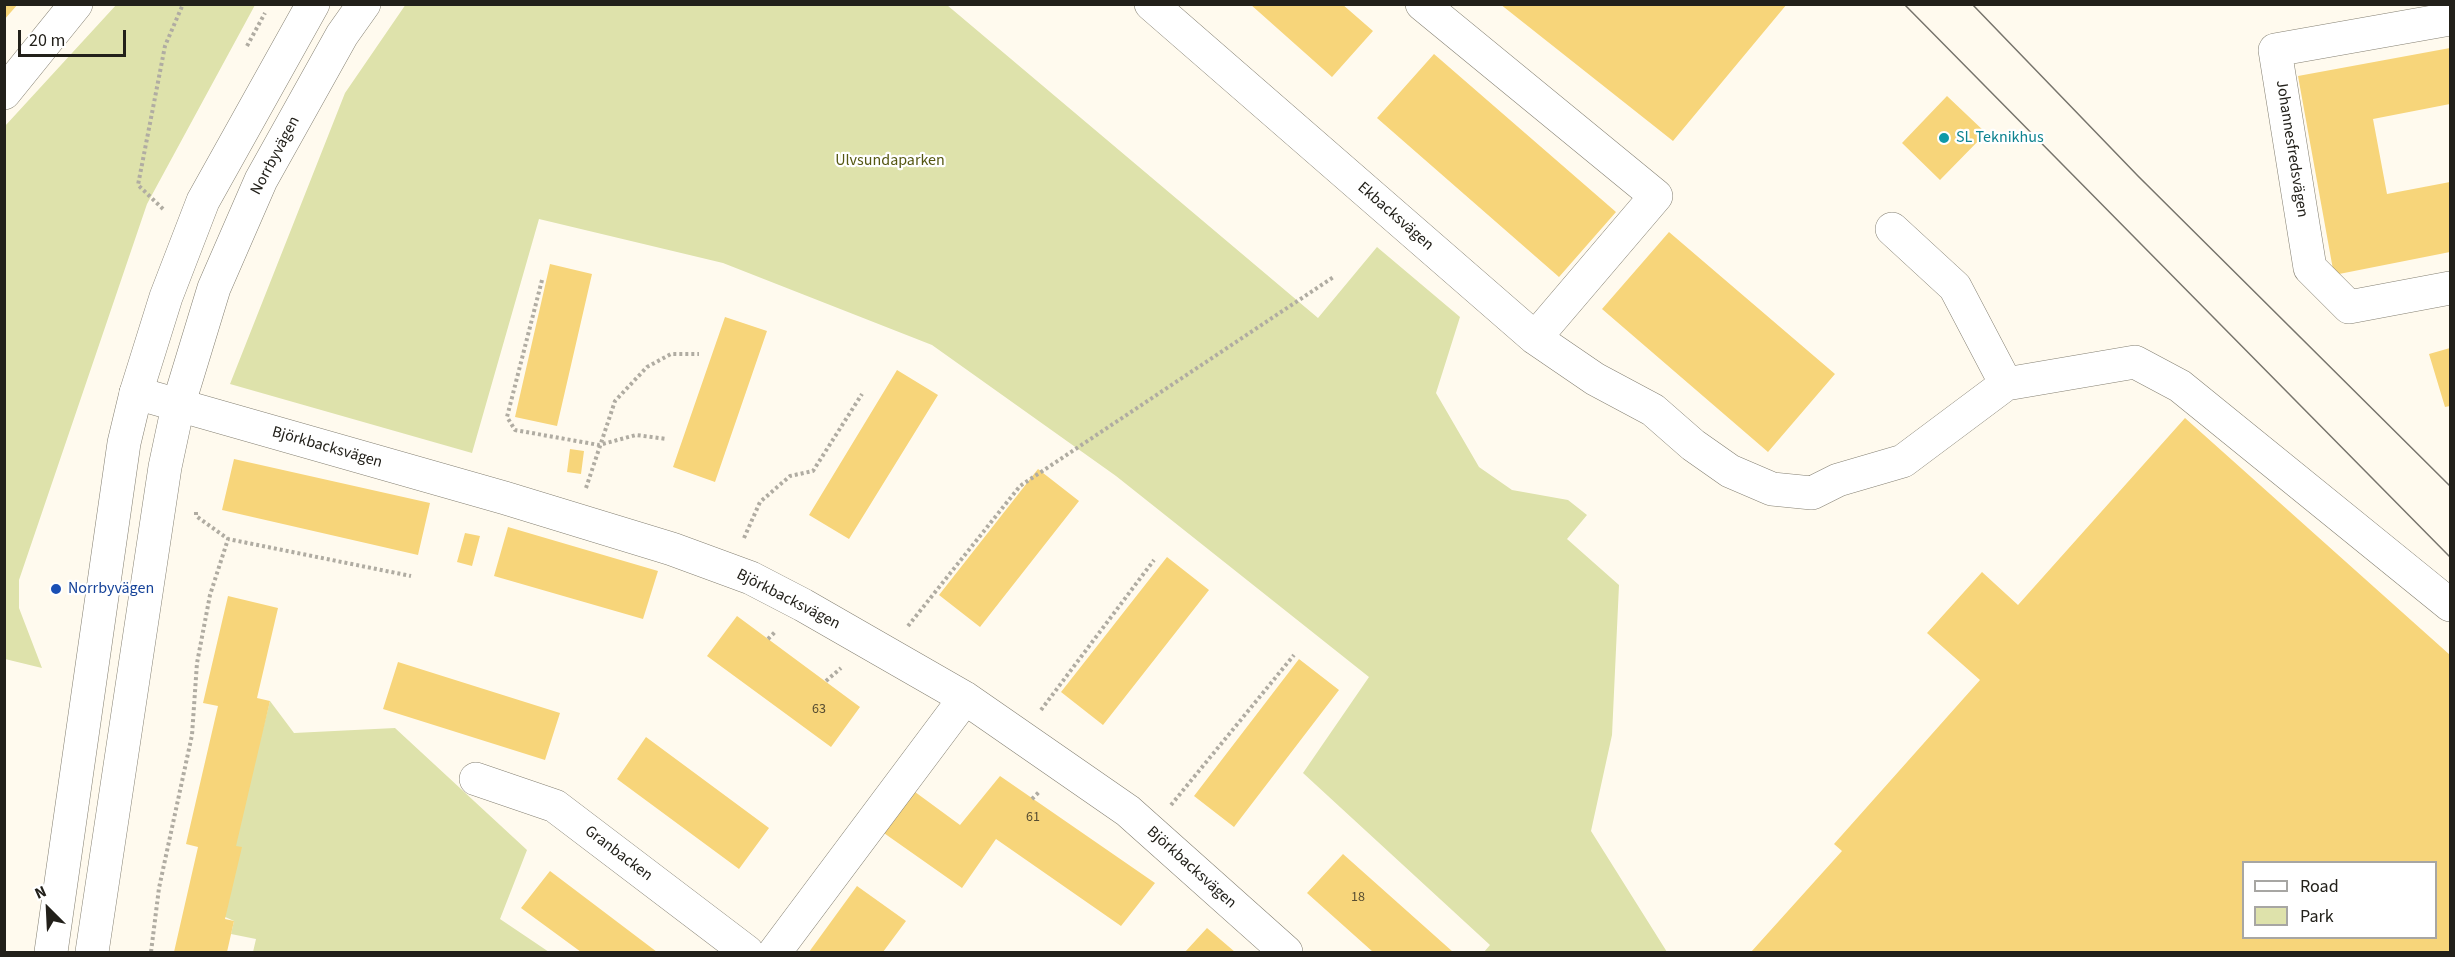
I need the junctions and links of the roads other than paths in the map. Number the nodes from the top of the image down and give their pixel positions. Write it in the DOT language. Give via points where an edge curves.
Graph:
graph roads {
  1 [pos="76,4"];
  2 [pos="313,4"];
  3 [pos="364,4"];
  4 [pos="1151,4"];
  5 [pos="1422,4"];
  6 [pos="2451,18"];
  7 [pos="4,93"];
  8 [pos="1892,229"];
  9 [pos="2451,288"];
  10 [pos="1535,338"];
  11 [pos="2006,384"];
  12 [pos="136,393"];
  13 [pos="178,406"];
  14 [pos="2451,605"];
  15 [pos="965,698"];
  16 [pos="476,778"];
  17 [pos="51,952"];
  18 [pos="92,952"];
  19 [pos="747,952"];
  20 [pos="775,952"];
  21 [pos="1286,952"];
  1 -- 7 [label="street"];
  2 -- 12 [label="street" via="204,201 166,297"];
  3 -- 13 [label="street, Norrbyvägen" via="342,35 261,180 214,288"];
  4 -- 10 [label="street, Ekbacksvägen"];
  5 -- 10 [label="street" via="1656,196"];
  6 -- 9 [label="street, Johannesfredsvägen" via="2275,50 2310,268 2349,307"];
  8 -- 11 [label="street" via="1954,287"];
  10 -- 11 [label="street, Ekbacksvägen" via="1595,379 1653,410 1693,446 1730,471 1772,489 1812,493 1838,480 1903,461"];
  11 -- 14 [label="street" via="2135,362 2180,386"];
  12 -- 13 [label="street, Björkbacksvägen"];
  12 -- 17 [label="street" via="122,454"];
  13 -- 15 [label="street, Björkbacksvägen" via="506,498 672,549 751,578"];
  13 -- 18 [label="street, Norrbyvägen" via="165,467"];
  15 -- 20 [label="street"];
  15 -- 21 [label="street, Björkbacksvägen" via="1128,811"];
  16 -- 19 [label="street, Granbacken" via="555,806"];
}
